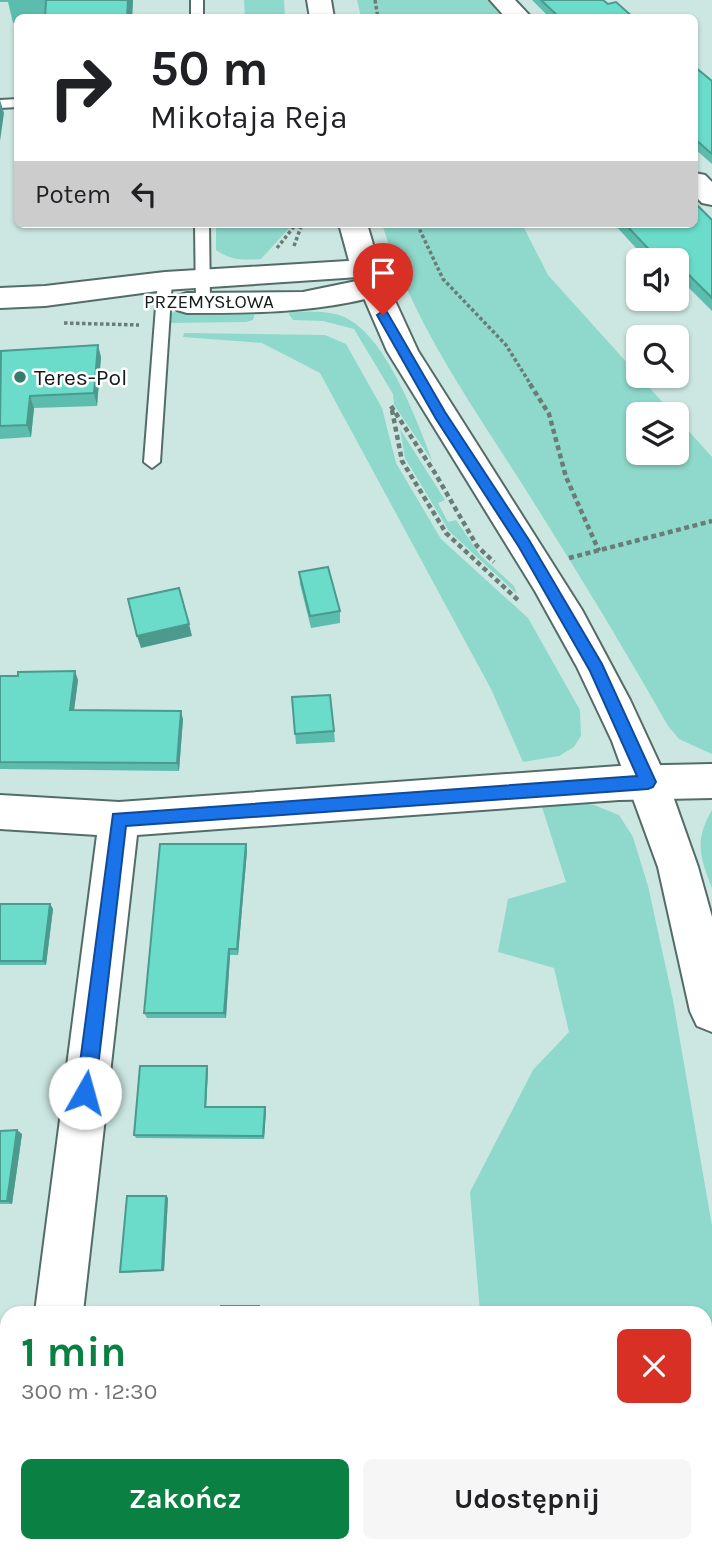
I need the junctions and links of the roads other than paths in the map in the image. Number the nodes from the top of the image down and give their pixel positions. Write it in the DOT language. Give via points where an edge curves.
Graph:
graph roads {
  1 [pos="502,0"];
  2 [pos="516,14"];
  3 [pos="698,184"];
  4 [pos="712,197"];
  5 [pos="202,228"];
  6 [pos="354,228"];
  7 [pos="368,279"];
  8 [pos="203,291"];
  9 [pos="164,292"];
  10 [pos="0,298"];
  11 [pos="152,462"];
  12 [pos="712,781"];
  13 [pos="648,782"];
  14 [pos="0,812"];
  15 [pos="119,819"];
  16 [pos="712,1011"];
  17 [pos="60,1306"];
  1 -- 2 [label="main road"];
  3 -- 4 [label="main road"];
  5 -- 8 [label="lane"];
  6 -- 7 [label="main road"];
  7 -- 8 [label="main road, PRZEMYSŁOWA" via="346,296 306,302"];
  7 -- 13 [label="main road" via="383,315 440,415 597,668"];
  8 -- 9 [label="main road, PRZEMYSŁOWA"];
  9 -- 10 [label="main road, PRZEMYSŁOWA" via="65,300"];
  9 -- 11 [label="lane"];
  12 -- 13 [label="main road"];
  13 -- 15 [label="main road"];
  13 -- 16 [label="main road" via="678,865"];
  14 -- 15 [label="main road"];
  15 -- 17 [label="main road"];
}
